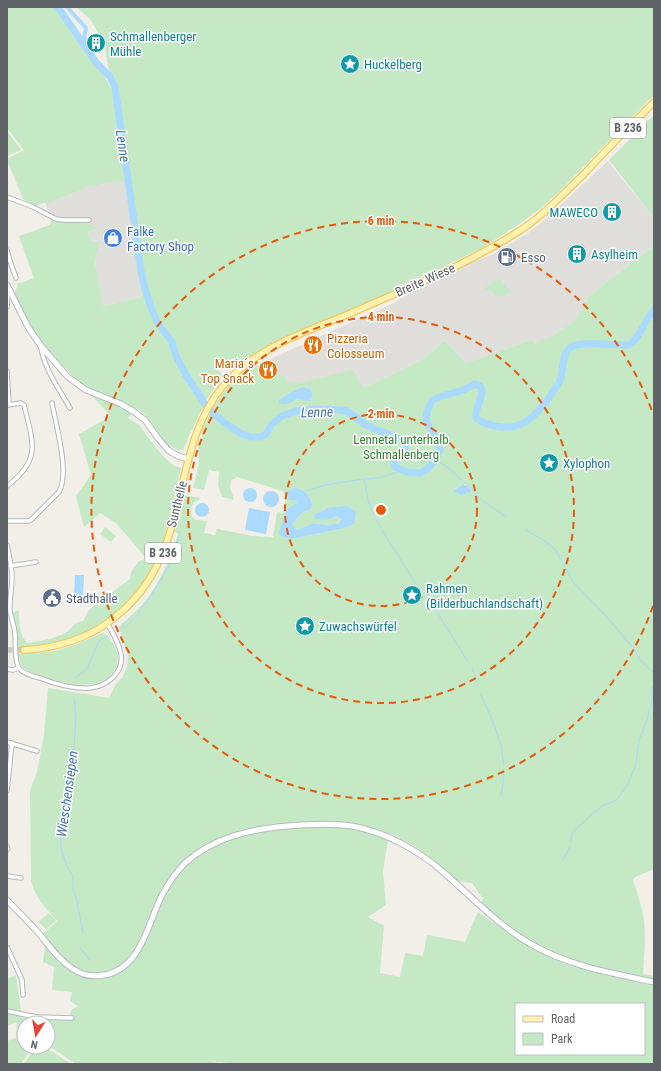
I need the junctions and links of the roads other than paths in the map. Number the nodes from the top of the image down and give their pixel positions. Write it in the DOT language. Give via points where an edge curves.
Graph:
graph roads {
  1 [pos="654,102"];
  2 [pos="7,196"];
  3 [pos="89,220"];
  4 [pos="7,250"];
  5 [pos="16,278"];
  6 [pos="7,285"];
  7 [pos="10,292"];
  8 [pos="7,307"];
  9 [pos="41,346"];
  10 [pos="7,371"];
  11 [pos="52,404"];
  12 [pos="8,405"];
  13 [pos="70,408"];
  14 [pos="188,459"];
  15 [pos="7,486"];
  16 [pos="7,521"];
  17 [pos="7,545"];
  18 [pos="36,562"];
  19 [pos="10,566"];
  20 [pos="7,575"];
  21 [pos="12,575"];
  22 [pos="107,623"];
  23 [pos="24,650"];
  24 [pos="19,668"];
  25 [pos="7,669"];
  26 [pos="7,742"];
  27 [pos="12,743"];
  28 [pos="37,750"];
  29 [pos="7,791"];
  30 [pos="7,846"];
  31 [pos="7,850"];
  32 [pos="7,876"];
  33 [pos="21,878"];
  34 [pos="7,900"];
  35 [pos="7,948"];
  36 [pos="654,982"];
  37 [pos="23,995"];
  38 [pos="7,1011"];
  39 [pos="72,1018"];
  1 -- 14 [label="main road, Breite Wiese / B 236" via="553,204 518,233 437,275 284,341 256,357 231,378 212,400 197,431"];
  2 -- 3 [label="street" via="58,219"];
  4 -- 5 [label="street"];
  6 -- 7 [label="main road"];
  7 -- 8 [label="street"];
  7 -- 9 [label="main road" via="28,328"];
  9 -- 13 [label="street" via="50,374"];
  9 -- 14 [label="main road" via="76,383 91,393 134,410 168,450"];
  10 -- 12 [label="street"];
  11 -- 16 [label="street" via="62,450 61,488 29,521"];
  12 -- 15 [label="street" via="24,405 33,446 27,465"];
  14 -- 22 [label="main road, Sunthelle / B 236" via="168,540 159,563 137,597"];
  17 -- 19 [label="street"];
  18 -- 19 [label="street"];
  19 -- 21 [label="street"];
  20 -- 21 [label="street"];
  21 -- 24 [label="street" via="10,610"];
  22 -- 23 [label="main road, B 236" via="87,635 63,644"];
  22 -- 24 [label="street" via="121,654 119,668 108,682 90,688 77,687 54,683"];
  24 -- 25 [label="street"];
  26 -- 27 [label="street"];
  27 -- 28 [label="street"];
  27 -- 29 [label="street"];
  30 -- 31 [label="street"];
  32 -- 33 [label="street"];
  34 -- 36 [label="main road" via="64,962 82,973 99,976 121,969 129,962 144,938 164,892 173,878 185,864 213,844 246,832 281,826 334,824 358,827 381,834 433,863 503,925 544,951 592,969"];
  35 -- 37 [label="street" via="22,980"];
  38 -- 39 [label="street" via="38,1017"];
}
